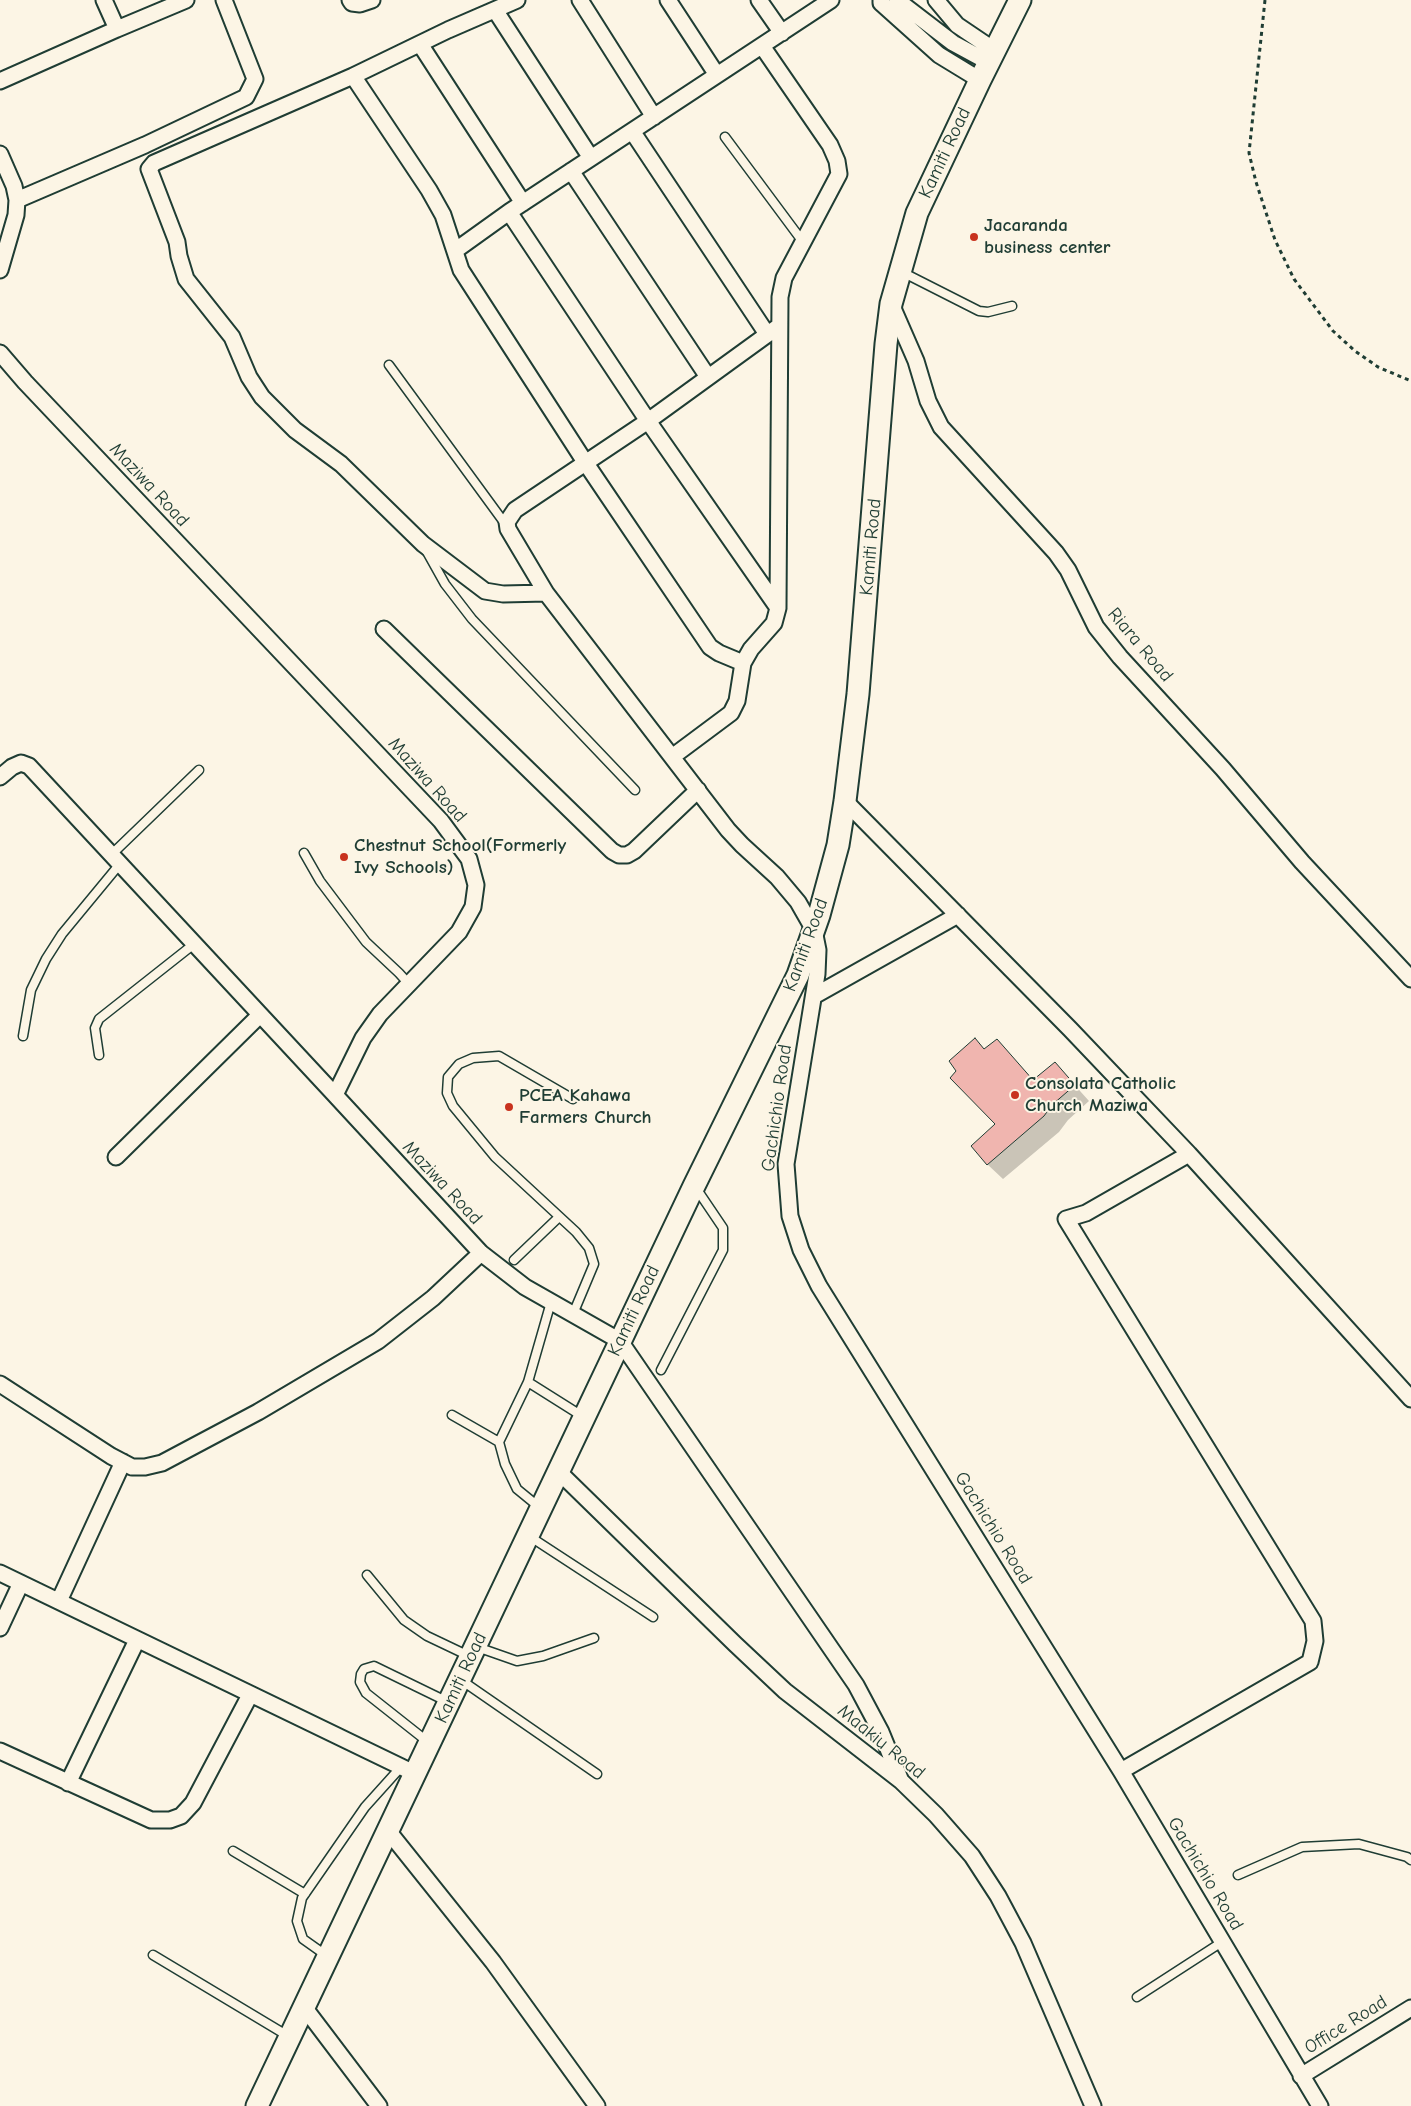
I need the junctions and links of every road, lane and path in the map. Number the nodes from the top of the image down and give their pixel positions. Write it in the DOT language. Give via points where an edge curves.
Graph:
graph roads {
  1 [pos="104,0"];
  2 [pos="186,0"];
  3 [pos="224,0"];
  4 [pos="350,0"];
  5 [pos="372,0"];
  6 [pos="517,0"];
  7 [pos="580,0"];
  8 [pos="668,0"];
  9 [pos="759,0"];
  10 [pos="831,0"];
  11 [pos="881,0"];
  12 [pos="897,0"];
  13 [pos="936,0"];
  14 [pos="1020,0"];
  15 [pos="1264,0"];
  16 [pos="495,10"];
  17 [pos="116,29"];
  18 [pos="782,33"];
  19 [pos="420,44"];
  20 [pos="762,46"];
  21 [pos="987,64"];
  22 [pos="717,75"];
  23 [pos="354,76"];
  24 [pos="0,81"];
  25 [pos="654,116"];
  26 [pos="632,131"];
  27 [pos="725,137"];
  28 [pos="0,154"];
  29 [pos="591,158"];
  30 [pos="571,171"];
  31 [pos="17,200"];
  32 [pos="523,203"];
  33 [pos="509,212"];
  34 [pos="803,242"];
  35 [pos="456,250"];
  36 [pos="0,270"];
  37 [pos="900,271"];
  38 [pos="891,304"];
  39 [pos="1012,306"];
  40 [pos="773,330"];
  41 [pos="0,353"];
  42 [pos="389,365"];
  43 [pos="708,378"];
  44 [pos="1411,382"];
  45 [pos="648,421"];
  46 [pos="585,462"];
  47 [pos="508,528"];
  48 [pos="423,544"];
  49 [pos="546,593"];
  50 [pos="778,608"];
  51 [pos="384,629"];
  52 [pos="743,663"];
  53 [pos="672,757"];
  54 [pos="199,770"];
  55 [pos="0,777"];
  56 [pos="635,790"];
  57 [pos="698,790"];
  58 [pos="846,801"];
  59 [pos="304,853"];
  60 [pos="115,860"];
  61 [pos="958,915"];
  62 [pos="814,930"];
  63 [pos="194,944"];
  64 [pos="1411,978"];
  65 [pos="409,984"];
  66 [pos="814,996"];
  67 [pos="260,1015"];
  68 [pos="22,1036"];
  69 [pos="99,1055"];
  70 [pos="335,1095"];
  71 [pos="573,1098"];
  72 [pos="1189,1154"];
  73 [pos="116,1157"];
  74 [pos="694,1186"];
  75 [pos="559,1217"];
  76 [pos="481,1253"];
  77 [pos="514,1260"];
  78 [pos="551,1302"];
  79 [pos="573,1314"];
  80 [pos="620,1341"];
  81 [pos="662,1370"];
  82 [pos="528,1382"];
  83 [pos="0,1384"];
  84 [pos="1411,1400"];
  85 [pos="452,1414"];
  86 [pos="584,1417"];
  87 [pos="499,1442"];
  88 [pos="123,1462"];
  89 [pos="558,1471"];
  90 [pos="540,1509"];
  91 [pos="528,1535"];
  92 [pos="0,1573"];
  93 [pos="366,1575"];
  94 [pos="21,1583"];
  95 [pos="59,1601"];
  96 [pos="652,1617"];
  97 [pos="0,1628"];
  98 [pos="594,1638"];
  99 [pos="137,1640"];
  100 [pos="473,1651"];
  101 [pos="460,1679"];
  102 [pos="250,1695"];
  103 [pos="449,1703"];
  104 [pos="430,1744"];
  105 [pos="0,1751"];
  106 [pos="408,1770"];
  107 [pos="1121,1771"];
  108 [pos="597,1774"];
  109 [pos="68,1782"];
  110 [pos="900,1782"];
  111 [pos="388,1832"];
  112 [pos="233,1851"];
  113 [pos="1411,1860"];
  114 [pos="1238,1875"];
  115 [pos="305,1894"];
  116 [pos="1222,1942"];
  117 [pos="153,1955"];
  118 [pos="328,1957"];
  119 [pos="1137,1997"];
  120 [pos="304,2007"];
  121 [pos="1411,2008"];
  122 [pos="290,2037"];
  123 [pos="1301,2076"];
  124 [pos="257,2106"];
  125 [pos="379,2106"];
  126 [pos="597,2106"];
  127 [pos="1094,2106"];
  128 [pos="1320,2106"];
  1 -- 17 [label="street"];
  2 -- 17 [label="street"];
  3 -- 31 [label="street" via="255,80 246,97"];
  4 -- 5 [label="street" via="356,4"];
  6 -- 16 [label="street"];
  7 -- 25 [label="street"];
  8 -- 22 [label="street"];
  9 -- 18 [label="street"];
  10 -- 18 [label="street"];
  11 -- 21 [label="street" via="939,55"];
  12 -- 21 [label="street" via="953,43"];
  13 -- 21 [label="street"];
  14 -- 21 [label="main road, Kamiti Road"];
  15 -- 44 [label="path" via="1249,153 1275,240 1294,279 1333,331 1355,352"];
  16 -- 19 [label="street"];
  16 -- 29 [label="street"];
  17 -- 24 [label="street"];
  18 -- 20 [label="street"];
  19 -- 23 [label="street"];
  19 -- 32 [label="street"];
  20 -- 22 [label="street"];
  20 -- 34 [label="street" via="830,145 837,161 839,174"];
  21 -- 37 [label="main road, Kamiti Road" via="917,212"];
  22 -- 25 [label="street"];
  23 -- 35 [label="street" via="429,190 443,215"];
  23 -- 48 [label="street" via="154,163 149,169 186,279 232,337 262,397 295,430 341,464"];
  25 -- 26 [label="street"];
  26 -- 29 [label="street"];
  26 -- 40 [label="street"];
  27 -- 34 [label="lane"];
  28 -- 31 [label="street"];
  29 -- 30 [label="street"];
  30 -- 32 [label="street"];
  30 -- 43 [label="street"];
  31 -- 36 [label="street"];
  32 -- 33 [label="street"];
  33 -- 35 [label="street"];
  33 -- 45 [label="street"];
  34 -- 40 [label="street" via="784,278"];
  35 -- 46 [label="street" via="461,270"];
  37 -- 38 [label="main road, Kamiti Road"];
  37 -- 39 [label="lane" via="979,311"];
  38 -- 58 [label="main road, Kamiti Road"];
  38 -- 64 [label="street, Riara Road" via="941,427 1056,553 1096,627 1120,657 1302,862"];
  40 -- 43 [label="street"];
  40 -- 50 [label="street"];
  41 -- 65 [label="street, Maziwa Road" via="441,821 469,859 476,885 473,907 459,932"];
  42 -- 47 [label="lane"];
  43 -- 45 [label="street"];
  45 -- 46 [label="street"];
  45 -- 50 [label="street"];
  46 -- 47 [label="street" via="515,510 507,522"];
  46 -- 52 [label="street" via="710,647"];
  47 -- 49 [label="street"];
  48 -- 49 [label="street" via="486,591 525,595"];
  48 -- 56 [label="lane" via="438,573 472,619"];
  49 -- 53 [label="street"];
  50 -- 52 [label="street" via="774,622"];
  51 -- 57 [label="street" via="612,851 627,854 634,851"];
  52 -- 53 [label="street" via="738,701 731,713"];
  53 -- 57 [label="street"];
  54 -- 60 [label="lane"];
  55 -- 60 [label="street" via="20,763 29,766"];
  57 -- 62 [label="street" via="742,845 777,877 798,902"];
  58 -- 61 [label="street"];
  58 -- 62 [label="main road, Kamiti Road" via="838,844"];
  59 -- 65 [label="lane" via="366,942"];
  60 -- 63 [label="street"];
  60 -- 68 [label="lane" via="46,959 31,990"];
  61 -- 66 [label="street"];
  61 -- 72 [label="street"];
  62 -- 66 [label="street, Gachichio Road" via="818,950"];
  62 -- 74 [label="main road, Kamiti Road" via="798,975"];
  63 -- 67 [label="street"];
  63 -- 69 [label="lane" via="99,1019 95,1028"];
  65 -- 70 [label="street, Maziwa Road" via="362,1038"];
  66 -- 107 [label="street, Gachichio Road" via="786,1164 790,1216 801,1250 819,1286"];
  67 -- 70 [label="street"];
  67 -- 73 [label="street"];
  70 -- 76 [label="street, Maziwa Road"];
  71 -- 75 [label="lane" via="499,1056 473,1058 459,1064 448,1077 446,1093 452,1106 495,1157"];
  72 -- 84 [label="street"];
  72 -- 107 [label="street" via="1086,1213 1066,1219 1313,1621 1315,1641 1310,1662"];
  74 -- 80 [label="main road, Kamiti Road"];
  74 -- 81 [label="lane" via="722,1228 723,1250"];
  75 -- 77 [label="lane"];
  75 -- 79 [label="lane" via="588,1248 594,1264"];
  76 -- 78 [label="street, Maziwa Road" via="525,1287"];
  76 -- 88 [label="street" via="378,1341 258,1412 162,1463 145,1468"];
  78 -- 79 [label="street, Maziwa Road"];
  78 -- 82 [label="lane"];
  79 -- 80 [label="street, Maziwa Road"];
  80 -- 86 [label="main road, Kamiti Road"];
  80 -- 110 [label="street" via="856,1684 881,1732"];
  82 -- 86 [label="lane"];
  82 -- 87 [label="lane"];
  83 -- 88 [label="street"];
  85 -- 87 [label="lane"];
  86 -- 89 [label="main road, Kamiti Road"];
  87 -- 90 [label="lane" via="517,1489"];
  88 -- 95 [label="street"];
  89 -- 90 [label="main road, Kamiti Road"];
  89 -- 110 [label="street, Maakiu Road" via="785,1691"];
  90 -- 91 [label="main road, Kamiti Road"];
  91 -- 96 [label="lane"];
  91 -- 100 [label="main road, Kamiti Road"];
  92 -- 94 [label="street"];
  93 -- 100 [label="lane" via="404,1620 427,1636"];
  94 -- 95 [label="street"];
  94 -- 97 [label="street"];
  95 -- 99 [label="street"];
  98 -- 100 [label="lane" via="517,1661"];
  99 -- 102 [label="street"];
  99 -- 109 [label="street"];
  100 -- 101 [label="main road, Kamiti Road"];
  101 -- 103 [label="main road, Kamiti Road"];
  101 -- 108 [label="lane"];
  102 -- 106 [label="street"];
  102 -- 109 [label="street" via="193,1803 175,1819 151,1820"];
  103 -- 104 [label="main road, Kamiti Road"];
  103 -- 104 [label="lane" via="374,1666 361,1674 360,1682 366,1693"];
  104 -- 106 [label="main road, Kamiti Road"];
  105 -- 109 [label="street"];
  106 -- 111 [label="main road, Kamiti Road"];
  106 -- 115 [label="lane" via="365,1807"];
  107 -- 116 [label="street, Gachichio Road"];
  110 -- 127 [label="street, Maakiu Road" via="936,1815 972,1856 998,1896 1023,1943"];
  111 -- 118 [label="main road, Kamiti Road"];
  111 -- 126 [label="street" via="493,1962"];
  112 -- 115 [label="lane"];
  113 -- 114 [label="lane" via="1359,1844 1302,1847"];
  115 -- 118 [label="lane" via="297,1921 303,1939"];
  116 -- 119 [label="lane"];
  116 -- 123 [label="street, Gachichio Road"];
  117 -- 122 [label="lane"];
  118 -- 120 [label="main road, Kamiti Road"];
  120 -- 122 [label="main road, Kamiti Road"];
  120 -- 125 [label="street"];
  121 -- 123 [label="street, Office Road"];
  122 -- 124 [label="main road, Kamiti Road"];
  123 -- 128 [label="street, Gachichio Road"];
}
